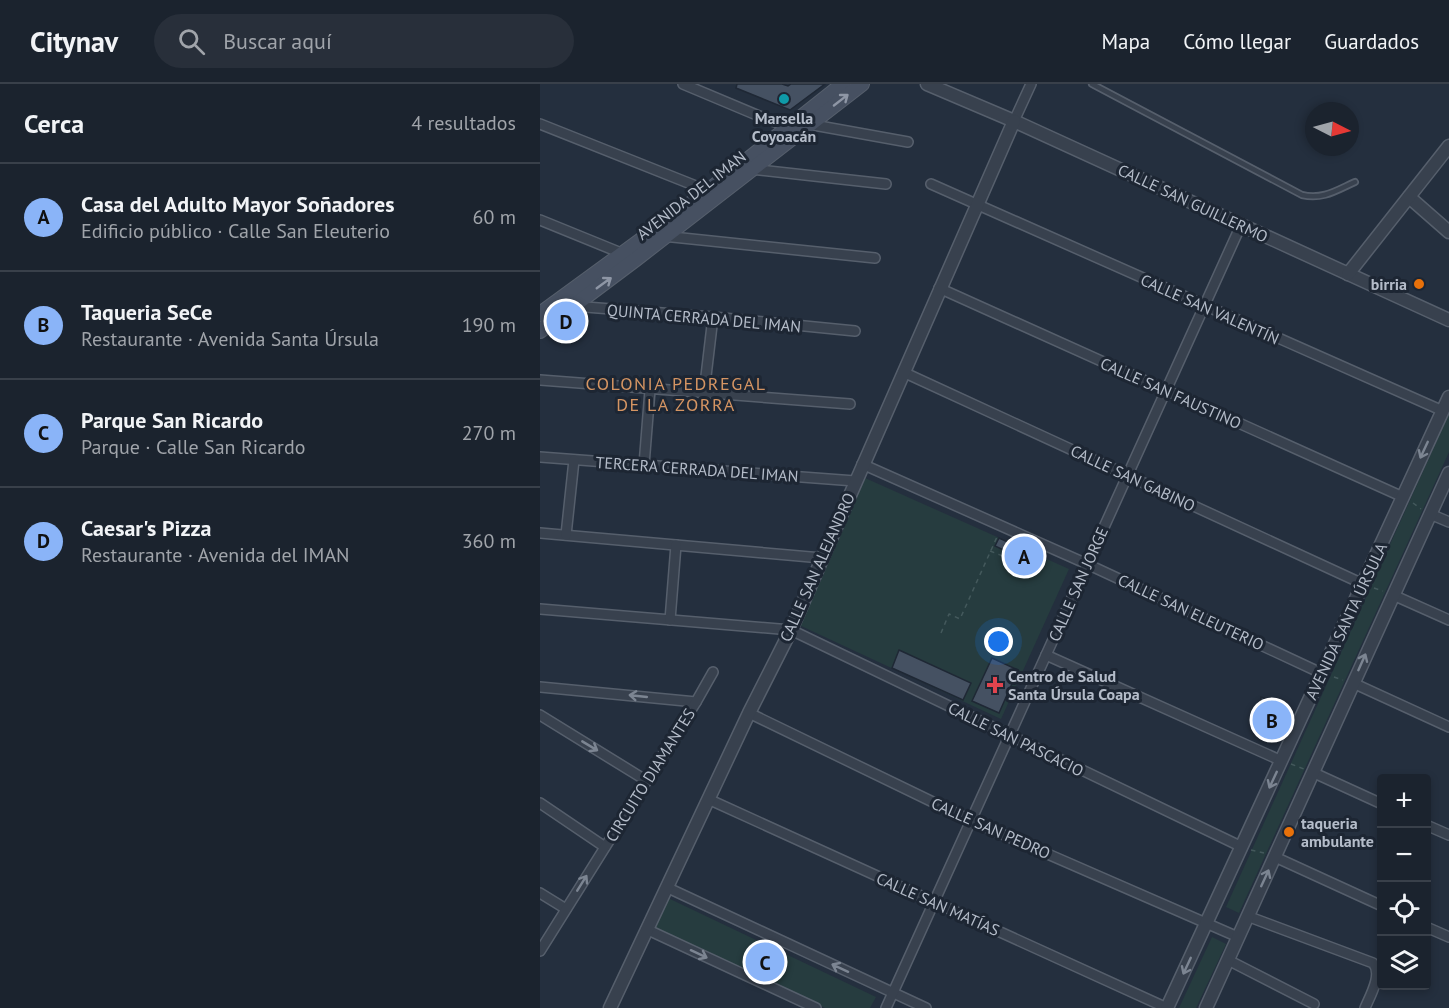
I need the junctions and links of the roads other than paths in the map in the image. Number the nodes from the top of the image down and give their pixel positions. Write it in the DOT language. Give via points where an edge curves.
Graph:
graph roads {
  1 [pos="682,84"];
  2 [pos="843,84"];
  3 [pos="862,84"];
  4 [pos="1031,84"];
  5 [pos="1092,84"];
  6 [pos="933,85"];
  7 [pos="1014,121"];
  8 [pos="540,124"];
  9 [pos="810,124"];
  10 [pos="789,127"];
  11 [pos="908,142"];
  12 [pos="1449,146"];
  13 [pos="748,166"];
  14 [pos="1355,182"];
  15 [pos="886,184"];
  16 [pos="931,184"];
  17 [pos="714,193"];
  18 [pos="1409,197"];
  19 [pos="978,206"];
  20 [pos="540,220"];
  21 [pos="1240,225"];
  22 [pos="1449,232"];
  23 [pos="661,234"];
  24 [pos="630,257"];
  25 [pos="875,258"];
  26 [pos="1348,274"];
  27 [pos="939,288"];
  28 [pos="552,305"];
  29 [pos="572,306"];
  30 [pos="1203,306"];
  31 [pos="713,317"];
  32 [pos="1449,320"];
  33 [pos="542,322"];
  34 [pos="855,331"];
  35 [pos="903,372"];
  36 [pos="540,380"];
  37 [pos="650,390"];
  38 [pos="1164,391"];
  39 [pos="704,393"];
  40 [pos="1449,397"];
  41 [pos="850,404"];
  42 [pos="1443,411"];
  43 [pos="540,457"];
  44 [pos="574,460"];
  45 [pos="862,464"];
  46 [pos="644,465"];
  47 [pos="1449,473"];
  48 [pos="1127,475"];
  49 [pos="855,481"];
  50 [pos="1403,497"];
  51 [pos="1430,514"];
  52 [pos="1449,522"];
  53 [pos="540,533"];
  54 [pos="567,535"];
  55 [pos="676,544"];
  56 [pos="822,558"];
  57 [pos="1087,564"];
  58 [pos="1363,584"];
  59 [pos="1392,595"];
  60 [pos="540,609"];
  61 [pos="670,620"];
  62 [pos="1449,620"];
  63 [pos="790,630"];
  64 [pos="1046,656"];
  65 [pos="712,672"];
  66 [pos="1321,673"];
  67 [pos="1353,683"];
  68 [pos="540,687"];
  69 [pos="696,702"];
  70 [pos="748,713"];
  71 [pos="540,716"];
  72 [pos="1449,727"];
  73 [pos="1009,737"];
  74 [pos="1282,760"];
  75 [pos="1312,772"];
  76 [pos="647,781"];
  77 [pos="708,798"];
  78 [pos="1377,802"];
  79 [pos="540,803"];
  80 [pos="972,821"];
  81 [pos="1431,827"];
  82 [pos="1449,836"];
  83 [pos="605,847"];
  84 [pos="1242,847"];
  85 [pos="1275,857"];
  86 [pos="666,887"];
  87 [pos="540,893"];
  88 [pos="935,902"];
  89 [pos="1377,904"];
  90 [pos="566,909"];
  91 [pos="1247,916"];
  92 [pos="1206,924"];
  93 [pos="646,929"];
  94 [pos="1431,929"];
  95 [pos="1238,937"];
  96 [pos="1449,937"];
  97 [pos="540,951"];
  98 [pos="1227,960"];
  99 [pos="893,993"];
  100 [pos="1314,1004"];
  101 [pos="609,1008"];
  102 [pos="816,1008"];
  103 [pos="886,1008"];
  104 [pos="926,1008"];
  105 [pos="1167,1008"];
  106 [pos="1206,1008"];
  107 [pos="1365,1008"];
  1 -- 10 [label="street"];
  2 -- 10 [label="main road, AVENIDA DEL IMAN"];
  9 -- 3 [label="main road, AVENIDA DEL IMAN, one-way"];
  4 -- 7 [label="street"];
  5 -- 14 [label="lane" via="1302,195 1323,197"];
  6 -- 7 [label="street, CALLE SAN GUILLERMO"];
  7 -- 19 [label="street, CALLE SAN ALEJANDRO"];
  7 -- 21 [label="street, CALLE SAN GUILLERMO"];
  8 -- 17 [label="street"];
  9 -- 10 [label="street"];
  9 -- 11 [label="street"];
  9 -- 13 [label="main road, AVENIDA DEL IMAN"];
  10 -- 13 [label="main road, AVENIDA DEL IMAN"];
  12 -- 18 [label="street"];
  13 -- 15 [label="street"];
  13 -- 17 [label="main road, AVENIDA DEL IMAN"];
  16 -- 19 [label="street, CALLE SAN VALENTÍN"];
  17 -- 23 [label="main road, AVENIDA DEL IMAN"];
  18 -- 22 [label="street"];
  18 -- 26 [label="street"];
  19 -- 27 [label="street, CALLE SAN ALEJANDRO"];
  19 -- 30 [label="street, CALLE SAN VALENTÍN"];
  20 -- 24 [label="street"];
  21 -- 26 [label="street, CALLE SAN GUILLERMO"];
  21 -- 30 [label="street, CALLE SAN JORGE"];
  23 -- 24 [label="main road, AVENIDA DEL IMAN"];
  23 -- 25 [label="street"];
  24 -- 28 [label="main road, AVENIDA DEL IMAN"];
  29 -- 24 [label="main road, AVENIDA DEL IMAN, one-way"];
  26 -- 32 [label="street, CALLE SAN GUILLERMO"];
  27 -- 35 [label="street, CALLE SAN ALEJANDRO"];
  27 -- 38 [label="street, CALLE SAN FAUSTINO"];
  28 -- 29 [label="street, QUINTA CERRADA DEL IMAN"];
  28 -- 33 [label="main road, AVENIDA DEL IMAN"];
  29 -- 31 [label="street, QUINTA CERRADA DEL IMAN"];
  29 -- 33 [label="main road, AVENIDA DEL IMAN"];
  30 -- 38 [label="street, CALLE SAN JORGE"];
  30 -- 42 [label="street, CALLE SAN VALENTÍN"];
  31 -- 34 [label="street, QUINTA CERRADA DEL IMAN"];
  31 -- 39 [label="street"];
  35 -- 45 [label="street, CALLE SAN ALEJANDRO"];
  35 -- 48 [label="street, CALLE SAN GABINO"];
  36 -- 37 [label="street"];
  37 -- 39 [label="street"];
  37 -- 46 [label="street"];
  38 -- 48 [label="street, CALLE SAN JORGE"];
  38 -- 50 [label="street, CALLE SAN FAUSTINO"];
  39 -- 41 [label="street"];
  40 -- 42 [label="street, AVENIDA SANTA ÚRSULA"];
  42 -- 50 [label="street, AVENIDA SANTA ÚRSULA, one-way"];
  43 -- 44 [label="street, TERCERA CERRADA DEL IMAN"];
  44 -- 46 [label="street, TERCERA CERRADA DEL IMAN"];
  44 -- 54 [label="street"];
  45 -- 49 [label="street, CALLE SAN ALEJANDRO"];
  45 -- 57 [label="street, CALLE SAN ELEUTERIO"];
  46 -- 49 [label="street, TERCERA CERRADA DEL IMAN"];
  47 -- 51 [label="street, AVENIDA SANTA ÚRSULA"];
  48 -- 57 [label="street, CALLE SAN JORGE"];
  48 -- 58 [label="street, CALLE SAN GABINO"];
  49 -- 56 [label="street, CALLE SAN ALEJANDRO"];
  50 -- 58 [label="street, AVENIDA SANTA ÚRSULA"];
  51 -- 52 [label="street"];
  51 -- 59 [label="street, AVENIDA SANTA ÚRSULA"];
  53 -- 54 [label="street"];
  54 -- 55 [label="street"];
  55 -- 56 [label="street"];
  55 -- 61 [label="street"];
  56 -- 63 [label="street, CALLE SAN ALEJANDRO"];
  57 -- 64 [label="street, CALLE SAN JORGE"];
  57 -- 66 [label="street, CALLE SAN ELEUTERIO"];
  58 -- 66 [label="street, AVENIDA SANTA ÚRSULA"];
  59 -- 62 [label="street"];
  67 -- 59 [label="street, AVENIDA SANTA ÚRSULA, one-way"];
  60 -- 61 [label="street"];
  61 -- 63 [label="street"];
  63 -- 70 [label="street, CALLE SAN ALEJANDRO"];
  63 -- 73 [label="street, CALLE SAN PASCACIO"];
  64 -- 73 [label="street, CALLE SAN JORGE"];
  64 -- 74 [label="street"];
  65 -- 69 [label="street"];
  66 -- 74 [label="street, AVENIDA SANTA ÚRSULA"];
  67 -- 72 [label="street"];
  67 -- 75 [label="street, AVENIDA SANTA ÚRSULA"];
  69 -- 68 [label="street, CIRCUITO DIAMANTES, one-way"];
  69 -- 76 [label="street, CIRCUITO DIAMANTES"];
  70 -- 77 [label="street, CALLE SAN ALEJANDRO"];
  70 -- 80 [label="street, CALLE SAN PEDRO"];
  71 -- 76 [label="street, one-way"];
  73 -- 80 [label="street, CALLE SAN JORGE"];
  73 -- 84 [label="street, CALLE SAN PASCACIO"];
  74 -- 84 [label="street, AVENIDA SANTA ÚRSULA, one-way"];
  75 -- 78 [label="street"];
  75 -- 85 [label="street, AVENIDA SANTA ÚRSULA"];
  76 -- 83 [label="street, CIRCUITO DIAMANTES"];
  77 -- 86 [label="street, CALLE SAN ALEJANDRO"];
  77 -- 88 [label="street, CALLE SAN MATÍAS"];
  79 -- 83 [label="street"];
  80 -- 88 [label="street, CALLE SAN JORGE"];
  80 -- 92 [label="street, CALLE SAN PEDRO"];
  81 -- 82 [label="street"];
  90 -- 83 [label="street, CIRCUITO DIAMANTES, one-way"];
  84 -- 92 [label="street, AVENIDA SANTA ÚRSULA"];
  85 -- 89 [label="street"];
  91 -- 85 [label="street, AVENIDA SANTA ÚRSULA, one-way"];
  86 -- 93 [label="street, CALLE SAN ALEJANDRO"];
  99 -- 86 [label="street, one-way"];
  87 -- 90 [label="street"];
  88 -- 99 [label="street, CALLE SAN JORGE"];
  88 -- 105 [label="street, CALLE SAN MATÍAS"];
  90 -- 97 [label="street, CIRCUITO DIAMANTES"];
  91 -- 95 [label="street, AVENIDA SANTA ÚRSULA"];
  91 -- 107 [label="street" via="1373,963 1377,975"];
  92 -- 95 [label="street, CALLE SAN PEDRO"];
  92 -- 105 [label="street, AVENIDA SANTA ÚRSULA, one-way"];
  93 -- 101 [label="street, CALLE SAN ALEJANDRO"];
  93 -- 102 [label="street, one-way"];
  94 -- 96 [label="street"];
  95 -- 98 [label="street, AVENIDA SANTA ÚRSULA"];
  98 -- 100 [label="street"];
  98 -- 106 [label="street, AVENIDA SANTA ÚRSULA"];
  99 -- 103 [label="street, CALLE SAN JORGE"];
  99 -- 104 [label="street"];
}
